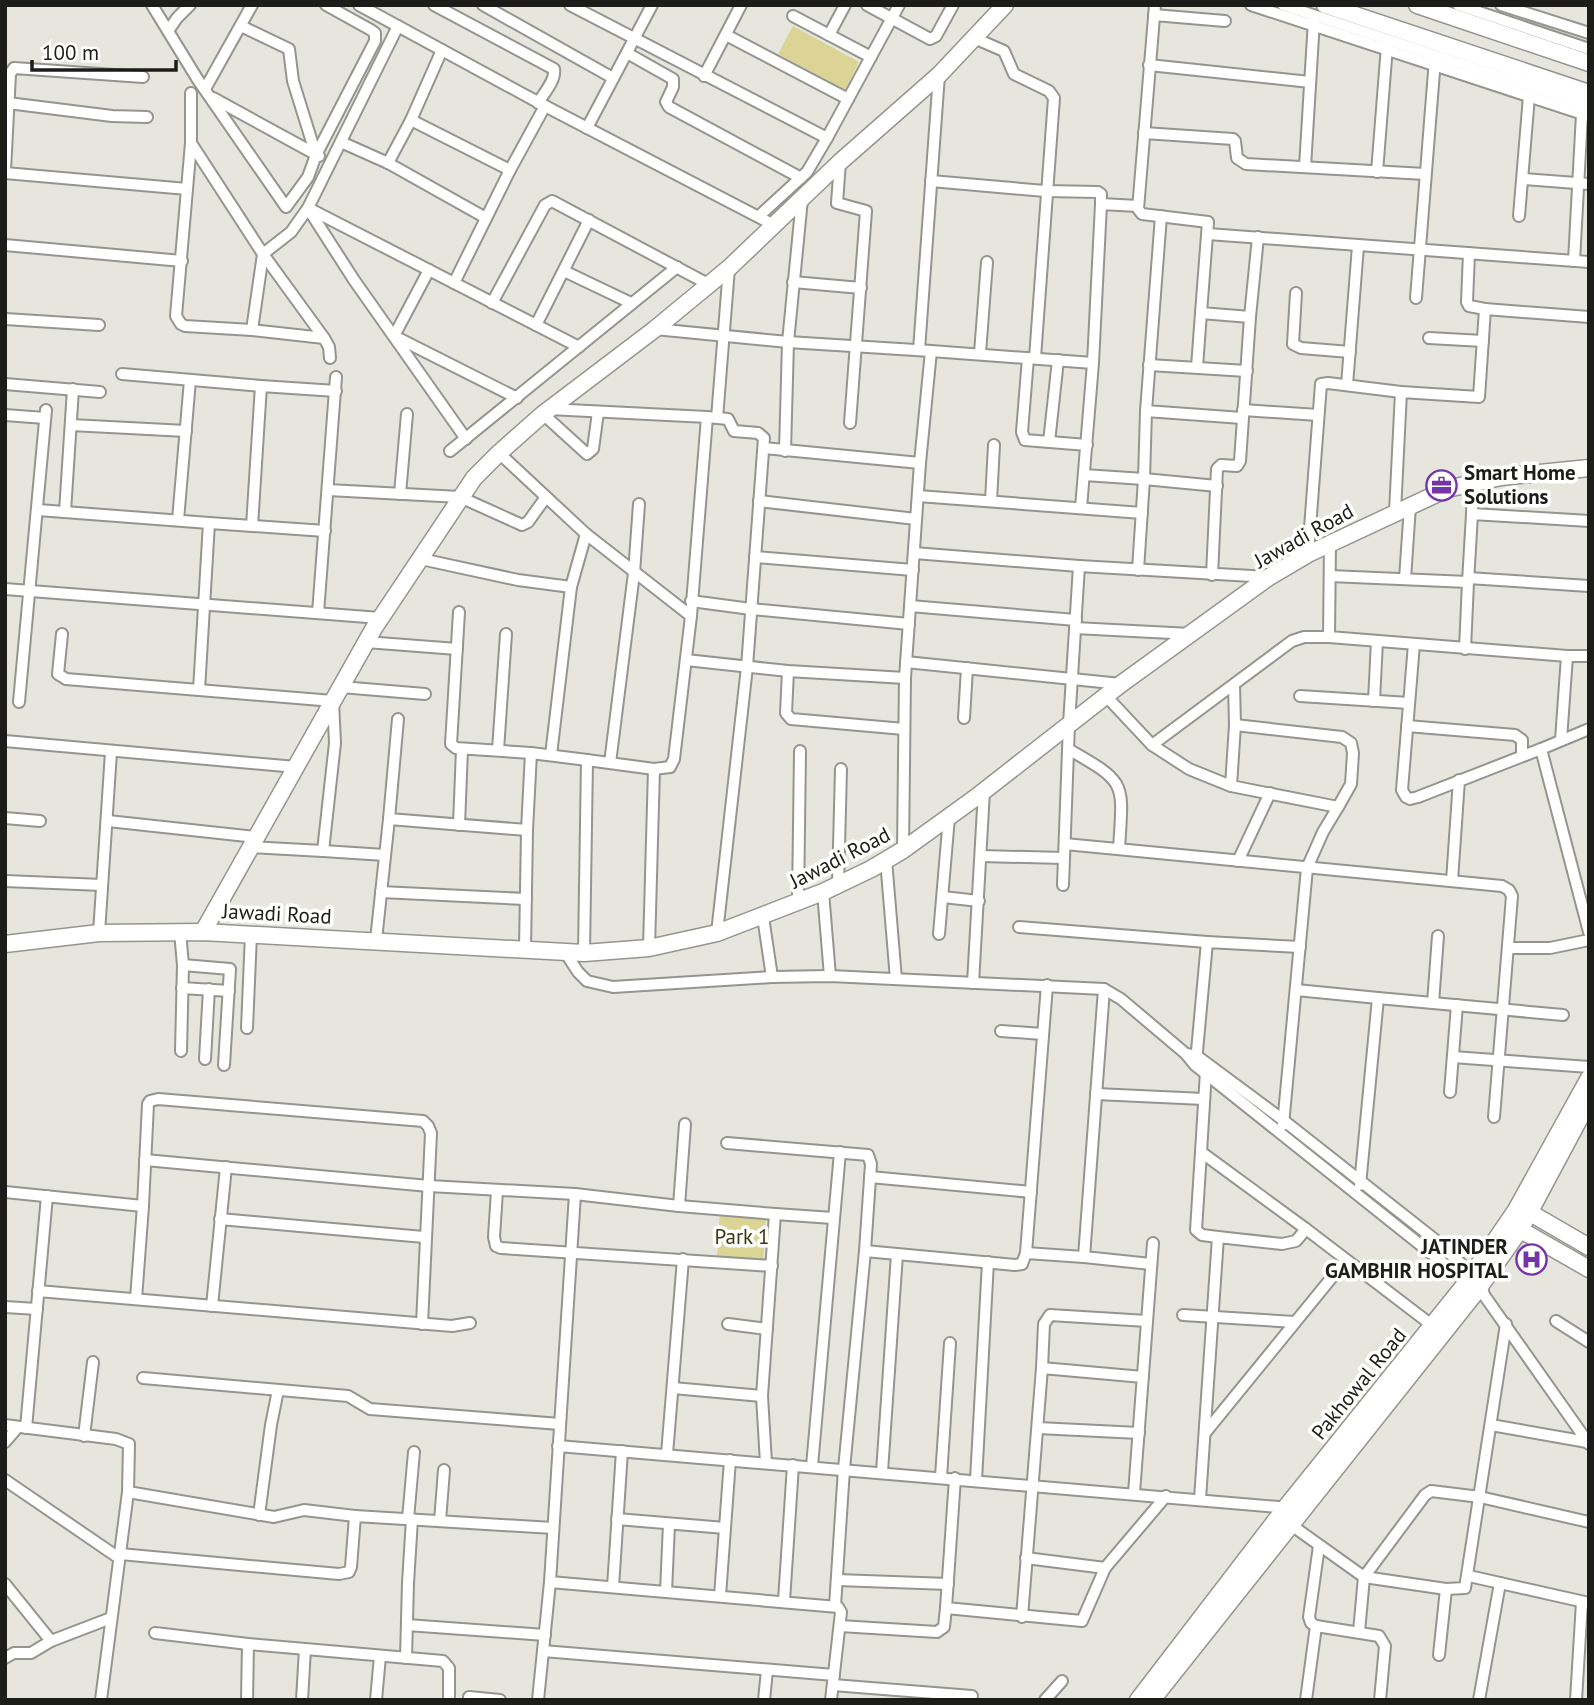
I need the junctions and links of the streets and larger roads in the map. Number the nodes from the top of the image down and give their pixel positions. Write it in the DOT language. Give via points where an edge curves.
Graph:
graph roads {
  1 [pos="152,5"];
  2 [pos="190,5"];
  3 [pos="251,5"];
  4 [pos="326,5"];
  5 [pos="359,5"];
  6 [pos="388,5"];
  7 [pos="434,5"];
  8 [pos="483,5"];
  9 [pos="652,5"];
  10 [pos="741,5"];
  11 [pos="845,5"];
  12 [pos="867,5"];
  13 [pos="900,5"];
  14 [pos="953,5"];
  15 [pos="1005,5"];
  16 [pos="1251,5"];
  17 [pos="1283,5"];
  18 [pos="1417,5"];
  19 [pos="1458,5"];
  20 [pos="1500,5"];
  21 [pos="577,7"];
  22 [pos="1154,10"];
  23 [pos="793,16"];
  24 [pos="1318,16"];
  25 [pos="381,18"];
  26 [pos="892,18"];
  27 [pos="1499,19"];
  28 [pos="1225,21"];
  29 [pos="241,26"];
  30 [pos="398,26"];
  31 [pos="168,31"];
  32 [pos="1589,33"];
  33 [pos="726,35"];
  34 [pos="829,35"];
  35 [pos="974,38"];
  36 [pos="634,40"];
  37 [pos="1387,45"];
  38 [pos="1589,49"];
  39 [pos="442,50"];
  40 [pos="627,53"];
  41 [pos="871,57"];
  42 [pos="1434,61"];
  43 [pos="1589,63"];
  44 [pos="1149,65"];
  45 [pos="939,75"];
  46 [pos="704,76"];
  47 [pos="142,77"];
  48 [pos="614,78"];
  49 [pos="1310,82"];
  50 [pos="191,93"];
  51 [pos="208,93"];
  52 [pos="1589,93"];
  53 [pos="1529,96"];
  54 [pos="848,99"];
  55 [pos="8,103"];
  56 [pos="542,104"];
  57 [pos="1587,112"];
  58 [pos="147,117"];
  59 [pos="411,120"];
  60 [pos="587,128"];
  61 [pos="1144,133"];
  62 [pos="827,138"];
  63 [pos="341,142"];
  64 [pos="191,143"];
  65 [pos="317,155"];
  66 [pos="840,162"];
  67 [pos="330,163"];
  68 [pos="388,163"];
  69 [pos="1305,167"];
  70 [pos="510,170"];
  71 [pos="5,172"];
  72 [pos="1377,172"];
  73 [pos="1425,174"];
  74 [pos="801,178"];
  75 [pos="1522,178"];
  76 [pos="931,181"];
  77 [pos="1583,184"];
  78 [pos="187,189"];
  79 [pos="1045,191"];
  80 [pos="802,200"];
  81 [pos="1101,204"];
  82 [pos="1138,206"];
  83 [pos="308,208"];
  84 [pos="759,216"];
  85 [pos="1161,216"];
  86 [pos="1518,216"];
  87 [pos="486,218"];
  88 [pos="589,220"];
  89 [pos="774,225"];
  90 [pos="1208,234"];
  91 [pos="1258,237"];
  92 [pos="5,246"];
  93 [pos="1357,246"];
  94 [pos="1420,251"];
  95 [pos="1469,253"];
  96 [pos="263,254"];
  97 [pos="182,261"];
  98 [pos="1574,261"];
  99 [pos="987,262"];
  100 [pos="1589,262"];
  101 [pos="677,267"];
  102 [pos="729,268"];
  103 [pos="429,270"];
  104 [pos="564,271"];
  105 [pos="793,282"];
  106 [pos="454,283"];
  107 [pos="708,284"];
  108 [pos="862,288"];
  109 [pos="1296,293"];
  110 [pos="1416,299"];
  111 [pos="492,303"];
  112 [pos="631,303"];
  113 [pos="1485,309"];
  114 [pos="1201,313"];
  115 [pos="1250,317"];
  116 [pos="1589,317"];
  117 [pos="5,319"];
  118 [pos="99,325"];
  119 [pos="536,325"];
  120 [pos="655,329"];
  121 [pos="252,330"];
  122 [pos="723,335"];
  123 [pos="394,336"];
  124 [pos="324,338"];
  125 [pos="1429,338"];
  126 [pos="1483,341"];
  127 [pos="788,342"];
  128 [pos="857,346"];
  129 [pos="579,347"];
  130 [pos="919,350"];
  131 [pos="931,351"];
  132 [pos="1350,352"];
  133 [pos="980,353"];
  134 [pos="330,358"];
  135 [pos="1032,358"];
  136 [pos="1058,360"];
  137 [pos="1093,363"];
  138 [pos="1149,365"];
  139 [pos="1197,367"];
  140 [pos="1247,371"];
  141 [pos="122,374"];
  142 [pos="336,377"];
  143 [pos="190,380"];
  144 [pos="5,384"];
  145 [pos="1347,385"];
  146 [pos="261,386"];
  147 [pos="73,389"];
  148 [pos="336,391"];
  149 [pos="1401,391"];
  150 [pos="100,392"];
  151 [pos="517,398"];
  152 [pos="1146,411"];
  153 [pos="546,412"];
  154 [pos="598,412"];
  155 [pos="407,414"];
  156 [pos="1243,414"];
  157 [pos="5,415"];
  158 [pos="1318,415"];
  159 [pos="712,418"];
  160 [pos="850,423"];
  161 [pos="71,425"];
  162 [pos="186,431"];
  163 [pos="466,439"];
  164 [pos="1049,442"];
  165 [pos="994,444"];
  166 [pos="1087,445"];
  167 [pos="764,448"];
  168 [pos="450,451"];
  169 [pos="785,451"];
  170 [pos="499,453"];
  171 [pos="920,463"];
  172 [pos="1589,468"];
  173 [pos="1084,475"];
  174 [pos="1144,480"];
  175 [pos="1473,484"];
  176 [pos="1217,486"];
  177 [pos="328,490"];
  178 [pos="401,494"];
  179 [pos="918,496"];
  180 [pos="460,497"];
  181 [pos="546,497"];
  182 [pos="759,501"];
  183 [pos="991,501"];
  184 [pos="639,504"];
  185 [pos="1081,508"];
  186 [pos="1403,509"];
  187 [pos="38,510"];
  188 [pos="65,512"];
  189 [pos="1142,513"];
  190 [pos="1472,514"];
  191 [pos="916,519"];
  192 [pos="178,520"];
  193 [pos="1589,521"];
  194 [pos="209,523"];
  195 [pos="251,526"];
  196 [pos="325,531"];
  197 [pos="586,534"];
  198 [pos="1330,543"];
  199 [pos="914,552"];
  200 [pos="1308,554"];
  201 [pos="755,557"];
  202 [pos="421,559"];
  203 [pos="1079,566"];
  204 [pos="913,570"];
  205 [pos="1138,570"];
  206 [pos="634,573"];
  207 [pos="1213,575"];
  208 [pos="1330,576"];
  209 [pos="1269,577"];
  210 [pos="1405,579"];
  211 [pos="1468,580"];
  212 [pos="1589,586"];
  213 [pos="570,587"];
  214 [pos="5,589"];
  215 [pos="31,589"];
  216 [pos="691,601"];
  217 [pos="204,604"];
  218 [pos="910,606"];
  219 [pos="751,609"];
  220 [pos="458,612"];
  221 [pos="318,613"];
  222 [pos="691,616"];
  223 [pos="380,618"];
  224 [pos="909,624"];
  225 [pos="1075,624"];
  226 [pos="62,634"];
  227 [pos="506,634"];
  228 [pos="1191,635"];
  229 [pos="1329,637"];
  230 [pos="1377,641"];
  231 [pos="366,642"];
  232 [pos="1415,644"];
  233 [pos="457,649"];
  234 [pos="1465,649"];
  235 [pos="1567,656"];
  236 [pos="1589,656"];
  237 [pos="686,660"];
  238 [pos="906,662"];
  239 [pos="747,667"];
  240 [pos="967,668"];
  241 [pos="788,671"];
  242 [pos="905,678"];
  243 [pos="1072,679"];
  244 [pos="1121,684"];
  245 [pos="1234,685"];
  246 [pos="199,690"];
  247 [pos="337,694"];
  248 [pos="425,694"];
  249 [pos="1106,696"];
  250 [pos="1300,696"];
  251 [pos="1374,701"];
  252 [pos="19,702"];
  253 [pos="1409,703"];
  254 [pos="964,718"];
  255 [pos="398,719"];
  256 [pos="1069,724"];
  257 [pos="1235,724"];
  258 [pos="1407,726"];
  259 [pos="1589,729"];
  260 [pos="904,730"];
  261 [pos="1561,740"];
  262 [pos="5,741"];
  263 [pos="1152,745"];
  264 [pos="462,749"];
  265 [pos="1068,749"];
  266 [pos="1541,749"];
  267 [pos="498,750"];
  268 [pos="800,751"];
  269 [pos="111,752"];
  270 [pos="531,753"];
  271 [pos="551,755"];
  272 [pos="1522,756"];
  273 [pos="587,760"];
  274 [pos="610,763"];
  275 [pos="296,767"];
  276 [pos="654,769"];
  277 [pos="841,769"];
  278 [pos="1459,780"];
  279 [pos="1231,786"];
  280 [pos="984,791"];
  281 [pos="1270,793"];
  282 [pos="1338,807"];
  283 [pos="949,817"];
  284 [pos="5,818"];
  285 [pos="389,819"];
  286 [pos="40,821"];
  287 [pos="108,821"];
  288 [pos="459,825"];
  289 [pos="527,830"];
  290 [pos="254,842"];
  291 [pos="1065,844"];
  292 [pos="1119,849"];
  293 [pos="903,850"];
  294 [pos="323,851"];
  295 [pos="385,855"];
  296 [pos="981,856"];
  297 [pos="1065,858"];
  298 [pos="886,860"];
  299 [pos="1238,861"];
  300 [pos="1307,868"];
  301 [pos="5,881"];
  302 [pos="1452,881"];
  303 [pos="102,885"];
  304 [pos="838,885"];
  305 [pos="1063,885"];
  306 [pos="381,892"];
  307 [pos="823,892"];
  308 [pos="943,897"];
  309 [pos="526,899"];
  310 [pos="979,901"];
  311 [pos="798,903"];
  312 [pos="763,917"];
  313 [pos="1019,927"];
  314 [pos="180,932"];
  315 [pos="203,932"];
  316 [pos="1589,932"];
  317 [pos="99,933"];
  318 [pos="717,933"];
  319 [pos="251,934"];
  320 [pos="939,934"];
  321 [pos="1438,936"];
  322 [pos="376,940"];
  323 [pos="1589,940"];
  324 [pos="1207,942"];
  325 [pos="5,944"];
  326 [pos="1300,947"];
  327 [pos="525,948"];
  328 [pos="649,948"];
  329 [pos="1508,948"];
  330 [pos="565,953"];
  331 [pos="584,953"];
  332 [pos="183,965"];
  333 [pos="830,976"];
  334 [pos="772,977"];
  335 [pos="896,979"];
  336 [pos="973,983"];
  337 [pos="1047,985"];
  338 [pos="182,988"];
  339 [pos="209,989"];
  340 [pos="1104,989"];
  341 [pos="1296,990"];
  342 [pos="229,991"];
  343 [pos="1378,998"];
  344 [pos="1433,1003"];
  345 [pos="1457,1005"];
  346 [pos="1503,1010"];
  347 [pos="1563,1015"];
  348 [pos="247,1028"];
  349 [pos="1001,1031"];
  350 [pos="1043,1034"];
  351 [pos="181,1051"];
  352 [pos="1453,1057"];
  353 [pos="205,1059"];
  354 [pos="1499,1060"];
  355 [pos="1198,1062"];
  356 [pos="224,1065"];
  357 [pos="1589,1067"];
  358 [pos="1589,1078"];
  359 [pos="1450,1092"];
  360 [pos="1096,1094"];
  361 [pos="1204,1099"];
  362 [pos="1589,1101"];
  363 [pos="1494,1117"];
  364 [pos="1283,1120"];
  365 [pos="685,1124"];
  366 [pos="1282,1135"];
  367 [pos="727,1143"];
  368 [pos="840,1152"];
  369 [pos="1202,1152"];
  370 [pos="145,1160"];
  371 [pos="226,1167"];
  372 [pos="870,1177"];
  373 [pos="1361,1181"];
  374 [pos="429,1186"];
  375 [pos="497,1191"];
  376 [pos="5,1192"];
  377 [pos="1031,1192"];
  378 [pos="575,1194"];
  379 [pos="1359,1195"];
  380 [pos="47,1196"];
  381 [pos="142,1206"];
  382 [pos="679,1206"];
  383 [pos="1524,1210"];
  384 [pos="775,1213"];
  385 [pos="833,1218"];
  386 [pos="220,1219"];
  387 [pos="1514,1226"];
  388 [pos="1306,1229"];
  389 [pos="424,1237"];
  390 [pos="1218,1237"];
  391 [pos="1153,1243"];
  392 [pos="1589,1247"];
  393 [pos="571,1251"];
  394 [pos="865,1251"];
  395 [pos="1026,1253"];
  396 [pos="897,1254"];
  397 [pos="1084,1257"];
  398 [pos="683,1259"];
  399 [pos="1346,1260"];
  400 [pos="988,1262"];
  401 [pos="1151,1264"];
  402 [pos="772,1266"];
  403 [pos="1589,1269"];
  404 [pos="1476,1286"];
  405 [pos="38,1291"];
  406 [pos="136,1300"];
  407 [pos="212,1306"];
  408 [pos="5,1307"];
  409 [pos="37,1309"];
  410 [pos="1183,1315"];
  411 [pos="1213,1317"];
  412 [pos="1147,1321"];
  413 [pos="1556,1321"];
  414 [pos="1295,1322"];
  415 [pos="470,1323"];
  416 [pos="422,1324"];
  417 [pos="727,1324"];
  418 [pos="1506,1324"];
  419 [pos="1433,1326"];
  420 [pos="767,1329"];
  421 [pos="1589,1342"];
  422 [pos="950,1343"];
  423 [pos="93,1362"];
  424 [pos="1042,1368"];
  425 [pos="1143,1377"];
  426 [pos="143,1378"];
  427 [pos="673,1388"];
  428 [pos="278,1390"];
  429 [pos="762,1396"];
  430 [pos="560,1424"];
  431 [pos="5,1425"];
  432 [pos="1491,1425"];
  433 [pos="22,1427"];
  434 [pos="1038,1428"];
  435 [pos="1139,1433"];
  436 [pos="1205,1433"];
  437 [pos="84,1436"];
  438 [pos="5,1443"];
  439 [pos="1588,1443"];
  440 [pos="558,1446"];
  441 [pos="622,1451"];
  442 [pos="414,1452"];
  443 [pos="667,1454"];
  444 [pos="730,1460"];
  445 [pos="766,1463"];
  446 [pos="793,1465"];
  447 [pos="812,1466"];
  448 [pos="844,1469"];
  449 [pos="444,1470"];
  450 [pos="882,1472"];
  451 [pos="941,1477"];
  452 [pos="955,1478"];
  453 [pos="5,1480"];
  454 [pos="976,1480"];
  455 [pos="1032,1485"];
  456 [pos="128,1492"];
  457 [pos="1135,1493"];
  458 [pos="1166,1496"];
  459 [pos="1480,1497"];
  460 [pos="1200,1499"];
  461 [pos="259,1515"];
  462 [pos="1290,1515"];
  463 [pos="355,1516"];
  464 [pos="410,1519"];
  465 [pos="617,1520"];
  466 [pos="440,1521"];
  467 [pos="1589,1522"];
  468 [pos="669,1524"];
  469 [pos="553,1528"];
  470 [pos="725,1528"];
  471 [pos="1320,1546"];
  472 [pos="120,1556"];
  473 [pos="1027,1558"];
  474 [pos="1105,1568"];
  475 [pos="1469,1576"];
  476 [pos="1364,1577"];
  477 [pos="837,1580"];
  478 [pos="550,1582"];
  479 [pos="1500,1583"];
  480 [pos="5,1584"];
  481 [pos="948,1584"];
  482 [pos="613,1587"];
  483 [pos="1446,1589"];
  484 [pos="666,1592"];
  485 [pos="720,1596"];
  486 [pos="785,1601"];
  487 [pos="1586,1602"];
  488 [pos="835,1606"];
  489 [pos="946,1608"];
  490 [pos="1021,1617"];
  491 [pos="111,1618"];
  492 [pos="407,1625"];
  493 [pos="839,1626"];
  494 [pos="1316,1626"];
  495 [pos="1359,1632"];
  496 [pos="155,1633"];
  497 [pos="545,1635"];
  498 [pos="51,1641"];
  499 [pos="248,1644"];
  500 [pos="305,1649"];
  501 [pos="543,1651"];
  502 [pos="1439,1655"];
  503 [pos="380,1656"];
  504 [pos="5,1658"];
  505 [pos="407,1658"];
  506 [pos="767,1670"];
  507 [pos="833,1680"];
  508 [pos="1062,1681"];
  509 [pos="972,1696"];
  510 [pos="449,1697"];
  511 [pos="469,1697"];
  512 [pos="100,1700"];
  513 [pos="247,1700"];
  514 [pos="302,1700"];
  515 [pos="376,1700"];
  516 [pos="500,1700"];
  517 [pos="538,1700"];
  518 [pos="764,1700"];
  519 [pos="831,1700"];
  520 [pos="1045,1700"];
  521 [pos="1138,1700"];
  522 [pos="1152,1700"];
  523 [pos="1306,1700"];
  524 [pos="1380,1700"];
  525 [pos="1479,1700"];
  526 [pos="1576,1700"];
  1 -- 31 [label="street"];
  2 -- 31 [label="street"];
  3 -- 29 [label="street"];
  4 -- 65 [label="street" via="371,30 375,37"];
  5 -- 25 [label="street"];
  6 -- 25 [label="street"];
  7 -- 56 [label="street" via="554,69"];
  8 -- 48 [label="street"];
  9 -- 36 [label="street"];
  10 -- 33 [label="street"];
  11 -- 34 [label="street"];
  12 -- 26 [label="street"];
  13 -- 26 [label="street"];
  14 -- 26 [label="street" via="934,39"];
  15 -- 35 [label="street"];
  16 -- 24 [label="street"];
  17 -- 24 [label="street"];
  18 -- 43 [label="street"];
  19 -- 27 [label="street"];
  20 -- 27 [label="street"];
  20 -- 32 [label="street"];
  21 -- 36 [label="street"];
  22 -- 28 [label="street"];
  22 -- 44 [label="street"];
  23 -- 34 [label="street"];
  24 -- 37 [label="street"];
  24 -- 49 [label="street"];
  24 -- 52 [label="street"];
  25 -- 30 [label="street"];
  26 -- 41 [label="street"];
  27 -- 38 [label="street"];
  29 -- 51 [label="street"];
  29 -- 65 [label="street" via="289,49 291,76"];
  30 -- 39 [label="street"];
  30 -- 63 [label="street"];
  31 -- 51 [label="street"];
  33 -- 46 [label="street"];
  33 -- 54 [label="street"];
  34 -- 41 [label="street"];
  35 -- 45 [label="street"];
  35 -- 79 [label="street" via="1004,51 1014,74 1053,94"];
  36 -- 40 [label="street"];
  36 -- 46 [label="street"];
  37 -- 42 [label="street"];
  37 -- 72 [label="street"];
  39 -- 56 [label="street"];
  39 -- 59 [label="street"];
  40 -- 48 [label="street"];
  40 -- 74 [label="street" via="673,79 666,102 669,107"];
  41 -- 54 [label="street"];
  42 -- 53 [label="street"];
  42 -- 57 [label="street"];
  42 -- 73 [label="street"];
  44 -- 49 [label="street"];
  44 -- 61 [label="street"];
  45 -- 66 [label="street"];
  45 -- 76 [label="street"];
  46 -- 62 [label="street"];
  47 -- 55 [label="street" via="14,68"];
  48 -- 60 [label="street"];
  49 -- 69 [label="street"];
  50 -- 64 [label="street"];
  51 -- 65 [label="street"];
  51 -- 65 [label="street" via="286,207 308,177"];
  53 -- 57 [label="street"];
  53 -- 75 [label="street"];
  54 -- 62 [label="street"];
  55 -- 58 [label="street"];
  55 -- 71 [label="street"];
  56 -- 60 [label="street"];
  56 -- 70 [label="street"];
  57 -- 77 [label="street"];
  59 -- 68 [label="street"];
  59 -- 70 [label="street"];
  60 -- 84 [label="street"];
  61 -- 69 [label="street" via="1233,139 1242,163"];
  61 -- 82 [label="street"];
  62 -- 74 [label="street"];
  63 -- 67 [label="street"];
  63 -- 68 [label="street"];
  64 -- 78 [label="street"];
  64 -- 96 [label="street"];
  65 -- 67 [label="street"];
  66 -- 80 [label="street"];
  66 -- 108 [label="street" via="838,202 866,211"];
  67 -- 83 [label="street"];
  68 -- 87 [label="street"];
  69 -- 72 [label="street"];
  70 -- 87 [label="street"];
  71 -- 78 [label="street"];
  72 -- 73 [label="street"];
  73 -- 94 [label="street"];
  74 -- 84 [label="street"];
  75 -- 77 [label="street"];
  75 -- 86 [label="street"];
  76 -- 79 [label="street"];
  76 -- 130 [label="street"];
  77 -- 98 [label="street"];
  78 -- 97 [label="street"];
  79 -- 81 [label="street" via="1098,192"];
  79 -- 135 [label="street"];
  80 -- 89 [label="street"];
  80 -- 105 [label="street"];
  81 -- 82 [label="street"];
  81 -- 137 [label="street"];
  82 -- 85 [label="street" via="1143,214"];
  83 -- 96 [label="street" via="291,232"];
  83 -- 103 [label="street"];
  83 -- 123 [label="street"];
  84 -- 89 [label="street"];
  85 -- 90 [label="street" via="1205,220"];
  85 -- 138 [label="street"];
  87 -- 106 [label="street"];
  88 -- 101 [label="street"];
  88 -- 104 [label="street"];
  88 -- 111 [label="street" via="548,202"];
  89 -- 102 [label="street"];
  90 -- 91 [label="street"];
  90 -- 114 [label="street"];
  91 -- 93 [label="street"];
  91 -- 115 [label="street"];
  92 -- 97 [label="street"];
  93 -- 94 [label="street"];
  93 -- 132 [label="street"];
  94 -- 95 [label="street"];
  94 -- 110 [label="street"];
  95 -- 98 [label="street"];
  95 -- 113 [label="street" via="1467,302"];
  96 -- 121 [label="street"];
  96 -- 124 [label="street"];
  97 -- 121 [label="street" via="176,316 181,324"];
  98 -- 100 [label="street"];
  99 -- 133 [label="street"];
  101 -- 107 [label="street"];
  101 -- 112 [label="street"];
  102 -- 107 [label="street"];
  102 -- 122 [label="street"];
  103 -- 106 [label="street"];
  103 -- 123 [label="street"];
  104 -- 112 [label="street"];
  104 -- 119 [label="street"];
  105 -- 108 [label="street"];
  105 -- 127 [label="street"];
  106 -- 111 [label="street"];
  107 -- 120 [label="street"];
  108 -- 128 [label="street"];
  109 -- 132 [label="street" via="1293,344"];
  111 -- 119 [label="street"];
  112 -- 129 [label="street"];
  113 -- 116 [label="street"];
  113 -- 126 [label="street"];
  114 -- 115 [label="street"];
  114 -- 139 [label="street"];
  115 -- 140 [label="street"];
  117 -- 118 [label="street"];
  119 -- 129 [label="street"];
  120 -- 122 [label="street"];
  120 -- 153 [label="street"];
  121 -- 124 [label="street"];
  122 -- 127 [label="street"];
  122 -- 159 [label="street"];
  123 -- 151 [label="street"];
  123 -- 163 [label="street"];
  124 -- 134 [label="street"];
  125 -- 126 [label="street"];
  126 -- 149 [label="street" via="1479,397"];
  127 -- 128 [label="street"];
  127 -- 169 [label="street"];
  128 -- 130 [label="street"];
  128 -- 160 [label="street"];
  129 -- 151 [label="street"];
  130 -- 131 [label="street"];
  131 -- 133 [label="street"];
  131 -- 171 [label="street"];
  132 -- 145 [label="street"];
  133 -- 135 [label="street"];
  135 -- 136 [label="street"];
  135 -- 164 [label="street" via="1023,436 1029,441"];
  136 -- 137 [label="street"];
  136 -- 164 [label="street"];
  137 -- 166 [label="street"];
  138 -- 139 [label="street"];
  138 -- 152 [label="street"];
  139 -- 140 [label="street"];
  140 -- 156 [label="street"];
  141 -- 143 [label="street"];
  142 -- 148 [label="street"];
  143 -- 146 [label="street"];
  143 -- 162 [label="street"];
  144 -- 147 [label="street"];
  145 -- 149 [label="street"];
  145 -- 158 [label="street" via="1321,384"];
  146 -- 148 [label="street"];
  146 -- 195 [label="street"];
  147 -- 150 [label="street"];
  147 -- 161 [label="street"];
  148 -- 177 [label="street"];
  149 -- 186 [label="street"];
  151 -- 163 [label="street"];
  152 -- 156 [label="street"];
  152 -- 174 [label="street"];
  153 -- 154 [label="street"];
  153 -- 154 [label="street" via="587,454 593,449"];
  153 -- 170 [label="street"];
  154 -- 159 [label="street"];
  155 -- 178 [label="street"];
  156 -- 158 [label="street"];
  156 -- 176 [label="street" via="1240,464 1218,466"];
  157 -- 187 [label="street" via="45,414"];
  158 -- 200 [label="street"];
  159 -- 167 [label="street" via="728,419 734,431 761,434"];
  159 -- 216 [label="street"];
  161 -- 162 [label="street"];
  161 -- 188 [label="street"];
  162 -- 192 [label="street"];
  163 -- 168 [label="street"];
  164 -- 166 [label="street"];
  165 -- 183 [label="street"];
  166 -- 173 [label="street"];
  167 -- 169 [label="street"];
  167 -- 182 [label="street"];
  169 -- 171 [label="street"];
  170 -- 180 [label="street"];
  170 -- 181 [label="street"];
  171 -- 179 [label="street"];
  172 -- 175 [label="street, Jawadi Road"];
  173 -- 174 [label="street"];
  173 -- 185 [label="street"];
  174 -- 176 [label="street"];
  174 -- 189 [label="street"];
  175 -- 186 [label="street, Jawadi Road" via="1447,489"];
  175 -- 190 [label="street"];
  176 -- 207 [label="street"];
  177 -- 178 [label="street"];
  177 -- 196 [label="street"];
  178 -- 180 [label="street"];
  179 -- 183 [label="street"];
  179 -- 191 [label="street"];
  180 -- 181 [label="street" via="522,525"];
  180 -- 202 [label="street"];
  181 -- 197 [label="street"];
  182 -- 191 [label="street"];
  182 -- 201 [label="street"];
  183 -- 185 [label="street"];
  184 -- 206 [label="street"];
  185 -- 189 [label="street"];
  186 -- 198 [label="street, Jawadi Road"];
  186 -- 210 [label="street"];
  187 -- 188 [label="street"];
  187 -- 215 [label="street"];
  188 -- 192 [label="street"];
  189 -- 205 [label="street"];
  190 -- 193 [label="street"];
  190 -- 211 [label="street"];
  191 -- 199 [label="street"];
  192 -- 194 [label="street"];
  194 -- 195 [label="street"];
  194 -- 217 [label="street"];
  195 -- 196 [label="street"];
  196 -- 221 [label="street"];
  197 -- 206 [label="street"];
  197 -- 213 [label="street"];
  198 -- 200 [label="street, Jawadi Road"];
  198 -- 208 [label="street"];
  199 -- 203 [label="street"];
  199 -- 204 [label="street"];
  200 -- 209 [label="street, Jawadi Road"];
  201 -- 204 [label="street"];
  201 -- 219 [label="street"];
  202 -- 213 [label="street"];
  202 -- 223 [label="street"];
  203 -- 205 [label="street"];
  203 -- 225 [label="street"];
  204 -- 218 [label="street"];
  205 -- 207 [label="street"];
  206 -- 222 [label="street"];
  206 -- 274 [label="street"];
  207 -- 209 [label="street"];
  208 -- 210 [label="street"];
  208 -- 229 [label="street"];
  209 -- 228 [label="street, Jawadi Road"];
  210 -- 211 [label="street"];
  211 -- 212 [label="street"];
  211 -- 234 [label="street"];
  213 -- 271 [label="street"];
  214 -- 215 [label="street"];
  215 -- 217 [label="street"];
  215 -- 252 [label="street"];
  216 -- 219 [label="street"];
  216 -- 222 [label="street"];
  217 -- 221 [label="street"];
  217 -- 246 [label="street"];
  218 -- 224 [label="street"];
  218 -- 225 [label="street"];
  219 -- 224 [label="street"];
  219 -- 239 [label="street"];
  220 -- 233 [label="street"];
  221 -- 223 [label="street"];
  222 -- 237 [label="street"];
  223 -- 231 [label="street"];
  224 -- 238 [label="street"];
  225 -- 228 [label="street"];
  225 -- 243 [label="street"];
  226 -- 246 [label="street" via="60,677"];
  227 -- 267 [label="street"];
  228 -- 244 [label="street, Jawadi Road"];
  229 -- 230 [label="street"];
  229 -- 245 [label="street" via="1304,636 1292,641"];
  230 -- 232 [label="street"];
  230 -- 251 [label="street"];
  231 -- 233 [label="street"];
  231 -- 247 [label="street"];
  232 -- 234 [label="street"];
  232 -- 253 [label="street"];
  233 -- 264 [label="street" via="449,741"];
  234 -- 235 [label="street"];
  235 -- 236 [label="street"];
  235 -- 261 [label="street"];
  237 -- 239 [label="street"];
  237 -- 276 [label="street" via="673,765"];
  238 -- 240 [label="street"];
  238 -- 242 [label="street"];
  239 -- 241 [label="street"];
  239 -- 318 [label="street"];
  240 -- 243 [label="street"];
  240 -- 254 [label="street"];
  241 -- 242 [label="street"];
  241 -- 260 [label="street" via="786,713 791,719"];
  242 -- 260 [label="street"];
  243 -- 244 [label="street"];
  243 -- 256 [label="street"];
  244 -- 249 [label="street, Jawadi Road"];
  245 -- 257 [label="street"];
  245 -- 263 [label="street"];
  246 -- 247 [label="street"];
  247 -- 248 [label="street"];
  247 -- 275 [label="street"];
  247 -- 294 [label="street"];
  249 -- 256 [label="street, Jawadi Road"];
  249 -- 263 [label="street"];
  250 -- 251 [label="street"];
  251 -- 253 [label="street"];
  253 -- 258 [label="street"];
  255 -- 285 [label="street"];
  256 -- 265 [label="street"];
  256 -- 280 [label="street, Jawadi Road"];
  257 -- 279 [label="street"];
  257 -- 282 [label="street" via="1349,741 1353,749 1351,784"];
  258 -- 272 [label="street" via="1515,735 1522,740"];
  258 -- 278 [label="street" via="1402,790 1406,797"];
  259 -- 261 [label="street"];
  260 -- 293 [label="street"];
  261 -- 266 [label="street"];
  262 -- 269 [label="street"];
  263 -- 279 [label="street" via="1189,769"];
  264 -- 267 [label="street"];
  264 -- 288 [label="street"];
  265 -- 291 [label="street"];
  265 -- 292 [label="street" via="1103,769 1118,786"];
  266 -- 272 [label="street"];
  266 -- 316 [label="street"];
  267 -- 270 [label="street"];
  268 -- 311 [label="street"];
  269 -- 275 [label="street"];
  269 -- 287 [label="street"];
  270 -- 271 [label="street"];
  270 -- 289 [label="street"];
  271 -- 273 [label="street"];
  272 -- 278 [label="street"];
  273 -- 274 [label="street"];
  273 -- 331 [label="street"];
  274 -- 276 [label="street"];
  275 -- 290 [label="street"];
  276 -- 328 [label="street"];
  277 -- 304 [label="street"];
  278 -- 302 [label="street"];
  279 -- 281 [label="street"];
  280 -- 283 [label="street, Jawadi Road"];
  280 -- 296 [label="street"];
  281 -- 282 [label="street"];
  281 -- 299 [label="street"];
  282 -- 300 [label="street"];
  283 -- 293 [label="street, Jawadi Road"];
  283 -- 308 [label="street"];
  284 -- 286 [label="street"];
  285 -- 288 [label="street"];
  285 -- 295 [label="street"];
  287 -- 290 [label="street"];
  287 -- 303 [label="street"];
  288 -- 289 [label="street"];
  289 -- 309 [label="street"];
  290 -- 294 [label="street"];
  290 -- 315 [label="street"];
  291 -- 292 [label="street"];
  291 -- 297 [label="street"];
  292 -- 299 [label="street"];
  293 -- 298 [label="street, Jawadi Road"];
  294 -- 295 [label="street"];
  295 -- 306 [label="street"];
  296 -- 297 [label="street"];
  296 -- 310 [label="street"];
  297 -- 305 [label="street"];
  298 -- 304 [label="street, Jawadi Road"];
  298 -- 335 [label="street"];
  299 -- 300 [label="street"];
  300 -- 302 [label="street"];
  300 -- 326 [label="street"];
  301 -- 303 [label="street"];
  302 -- 329 [label="street" via="1510,890"];
  303 -- 317 [label="street"];
  304 -- 307 [label="street, Jawadi Road"];
  306 -- 309 [label="street"];
  306 -- 322 [label="street"];
  307 -- 311 [label="street, Jawadi Road"];
  307 -- 333 [label="street"];
  308 -- 310 [label="street"];
  308 -- 320 [label="street"];
  309 -- 327 [label="street"];
  310 -- 336 [label="street"];
  311 -- 312 [label="street, Jawadi Road"];
  312 -- 318 [label="street, Jawadi Road"];
  312 -- 334 [label="street"];
  313 -- 324 [label="street"];
  314 -- 315 [label="street, Jawadi Road"];
  314 -- 317 [label="street, Jawadi Road"];
  314 -- 332 [label="street"];
  315 -- 319 [label="street, Jawadi Road"];
  317 -- 325 [label="street, Jawadi Road"];
  318 -- 328 [label="street, Jawadi Road"];
  319 -- 322 [label="street, Jawadi Road"];
  319 -- 348 [label="street"];
  321 -- 344 [label="street"];
  322 -- 327 [label="street, Jawadi Road"];
  323 -- 329 [label="street" via="1550,948"];
  324 -- 326 [label="street"];
  324 -- 355 [label="street"];
  326 -- 341 [label="street"];
  327 -- 330 [label="street, Jawadi Road"];
  328 -- 331 [label="street, Jawadi Road"];
  329 -- 346 [label="street"];
  330 -- 331 [label="street, Jawadi Road"];
  330 -- 334 [label="street" via="583,978 600,986"];
  332 -- 338 [label="street"];
  332 -- 342 [label="street" via="230,969"];
  333 -- 334 [label="street"];
  333 -- 335 [label="street"];
  335 -- 336 [label="street"];
  336 -- 337 [label="street"];
  337 -- 340 [label="street"];
  337 -- 350 [label="street"];
  338 -- 339 [label="street"];
  338 -- 351 [label="street"];
  339 -- 342 [label="street"];
  339 -- 353 [label="street"];
  340 -- 355 [label="street"];
  340 -- 360 [label="street"];
  341 -- 343 [label="street"];
  341 -- 364 [label="street"];
  342 -- 356 [label="street"];
  343 -- 344 [label="street"];
  343 -- 373 [label="street"];
  344 -- 345 [label="street"];
  345 -- 346 [label="street"];
  345 -- 352 [label="street"];
  346 -- 347 [label="street"];
  346 -- 354 [label="street"];
  349 -- 350 [label="street"];
  350 -- 377 [label="street"];
  352 -- 354 [label="street"];
  352 -- 359 [label="street"];
  354 -- 357 [label="street"];
  354 -- 363 [label="street"];
  355 -- 361 [label="street"];
  355 -- 364 [label="street"];
  355 -- 366 [label="street"];
  358 -- 383 [label="street, Pakhowal Road"];
  360 -- 361 [label="street"];
  360 -- 397 [label="street"];
  361 -- 369 [label="street"];
  362 -- 383 [label="street, Pakhowal Road"];
  364 -- 366 [label="street"];
  364 -- 373 [label="street"];
  365 -- 382 [label="street"];
  366 -- 379 [label="street"];
  367 -- 368 [label="street"];
  368 -- 372 [label="street" via="867,1155"];
  368 -- 385 [label="street"];
  369 -- 388 [label="street"];
  369 -- 390 [label="street" via="1196,1230"];
  370 -- 371 [label="street"];
  370 -- 374 [label="street" via="148,1104 158,1099 418,1120 430,1129"];
  370 -- 381 [label="street"];
  371 -- 374 [label="street"];
  371 -- 386 [label="street"];
  372 -- 377 [label="street"];
  372 -- 394 [label="street"];
  373 -- 379 [label="street"];
  373 -- 404 [label="street" via="1434,1239"];
  374 -- 375 [label="street"];
  374 -- 389 [label="street"];
  375 -- 378 [label="street"];
  375 -- 393 [label="street" via="496,1246"];
  376 -- 380 [label="street"];
  377 -- 395 [label="street"];
  378 -- 382 [label="street"];
  378 -- 393 [label="street"];
  379 -- 404 [label="street"];
  380 -- 381 [label="street"];
  380 -- 405 [label="street"];
  381 -- 406 [label="street"];
  382 -- 384 [label="street"];
  383 -- 387 [label="street, Pakhowal Road"];
  383 -- 392 [label="street"];
  384 -- 385 [label="street"];
  384 -- 402 [label="street"];
  385 -- 447 [label="street"];
  386 -- 389 [label="street"];
  386 -- 407 [label="street"];
  387 -- 403 [label="street"];
  387 -- 404 [label="street, Pakhowal Road"];
  388 -- 390 [label="street" via="1296,1241 1282,1244"];
  388 -- 399 [label="street"];
  389 -- 416 [label="street"];
  390 -- 411 [label="street"];
  391 -- 401 [label="street"];
  393 -- 398 [label="street"];
  393 -- 430 [label="street"];
  394 -- 396 [label="street"];
  394 -- 448 [label="street"];
  395 -- 397 [label="street"];
  395 -- 400 [label="street" via="1021,1265"];
  396 -- 400 [label="street"];
  396 -- 450 [label="street"];
  397 -- 401 [label="street"];
  398 -- 402 [label="street"];
  398 -- 427 [label="street"];
  399 -- 414 [label="street"];
  399 -- 419 [label="street"];
  400 -- 454 [label="street"];
  401 -- 412 [label="street"];
  402 -- 420 [label="street"];
  404 -- 418 [label="street"];
  404 -- 419 [label="street, Pakhowal Road"];
  404 -- 462 [label="street, Pakhowal Road"];
  405 -- 406 [label="street"];
  405 -- 409 [label="street"];
  406 -- 407 [label="street"];
  407 -- 416 [label="street"];
  408 -- 409 [label="street"];
  409 -- 433 [label="street"];
  410 -- 411 [label="street"];
  411 -- 414 [label="street"];
  411 -- 436 [label="street"];
  412 -- 424 [label="street" via="1049,1315 1044,1324"];
  412 -- 425 [label="street"];
  413 -- 421 [label="street"];
  414 -- 436 [label="street"];
  415 -- 416 [label="street"];
  417 -- 420 [label="street"];
  418 -- 432 [label="street"];
  418 -- 439 [label="street"];
  419 -- 462 [label="street, Pakhowal Road"];
  420 -- 429 [label="street"];
  422 -- 451 [label="street"];
  423 -- 437 [label="street"];
  424 -- 425 [label="street"];
  424 -- 434 [label="street"];
  425 -- 435 [label="street"];
  426 -- 428 [label="street"];
  427 -- 429 [label="street"];
  427 -- 443 [label="street"];
  428 -- 430 [label="street" via="348,1395 370,1409"];
  428 -- 461 [label="street"];
  429 -- 445 [label="street"];
  430 -- 440 [label="street"];
  431 -- 433 [label="street"];
  432 -- 439 [label="street"];
  432 -- 459 [label="street"];
  433 -- 437 [label="street"];
  433 -- 438 [label="street"];
  434 -- 435 [label="street"];
  434 -- 455 [label="street"];
  435 -- 457 [label="street"];
  436 -- 460 [label="street"];
  437 -- 456 [label="street" via="128,1444"];
  440 -- 441 [label="street"];
  440 -- 469 [label="street"];
  441 -- 443 [label="street"];
  441 -- 465 [label="street"];
  442 -- 464 [label="street"];
  443 -- 444 [label="street"];
  444 -- 445 [label="street"];
  444 -- 470 [label="street"];
  445 -- 446 [label="street"];
  446 -- 447 [label="street"];
  446 -- 486 [label="street"];
  447 -- 448 [label="street"];
  448 -- 450 [label="street"];
  448 -- 477 [label="street"];
  449 -- 466 [label="street"];
  450 -- 451 [label="street"];
  451 -- 452 [label="street"];
  452 -- 454 [label="street"];
  452 -- 481 [label="street"];
  453 -- 472 [label="street"];
  454 -- 455 [label="street"];
  455 -- 457 [label="street"];
  455 -- 473 [label="street"];
  456 -- 461 [label="street"];
  456 -- 472 [label="street"];
  457 -- 458 [label="street"];
  458 -- 460 [label="street"];
  458 -- 474 [label="street"];
  459 -- 467 [label="street"];
  459 -- 475 [label="street"];
  459 -- 476 [label="street" via="1431,1491 1425,1495"];
  460 -- 462 [label="street"];
  461 -- 463 [label="street" via="277,1518 304,1510"];
  462 -- 471 [label="street"];
  462 -- 521 [label="street, Pakhowal Road"];
  462 -- 522 [label="street, Pakhowal Road"];
  463 -- 464 [label="street"];
  463 -- 472 [label="street" via="351,1567 345,1573"];
  464 -- 466 [label="street"];
  464 -- 492 [label="street"];
  465 -- 468 [label="street"];
  465 -- 482 [label="street"];
  466 -- 469 [label="street"];
  468 -- 470 [label="street"];
  468 -- 484 [label="street"];
  469 -- 478 [label="street"];
  470 -- 485 [label="street"];
  471 -- 476 [label="street"];
  471 -- 494 [label="street" via="1309,1617"];
  472 -- 491 [label="street"];
  473 -- 474 [label="street"];
  473 -- 490 [label="street"];
  474 -- 490 [label="street" via="1082,1621"];
  475 -- 479 [label="street"];
  475 -- 483 [label="street" via="1465,1588"];
  476 -- 483 [label="street"];
  476 -- 495 [label="street"];
  477 -- 481 [label="street"];
  477 -- 488 [label="street"];
  478 -- 482 [label="street"];
  478 -- 497 [label="street"];
  479 -- 487 [label="street"];
  479 -- 525 [label="street"];
  480 -- 498 [label="street"];
  481 -- 489 [label="street"];
  482 -- 484 [label="street"];
  483 -- 502 [label="street"];
  484 -- 485 [label="street"];
  485 -- 486 [label="street"];
  486 -- 488 [label="street"];
  487 -- 526 [label="street"];
  488 -- 493 [label="street" via="841,1612"];
  489 -- 490 [label="street"];
  489 -- 493 [label="street" via="944,1627 937,1632"];
  491 -- 498 [label="street"];
  491 -- 512 [label="street"];
  492 -- 497 [label="street"];
  492 -- 505 [label="street"];
  493 -- 507 [label="street"];
  494 -- 495 [label="street"];
  494 -- 523 [label="street"];
  495 -- 524 [label="street" via="1384,1641"];
  496 -- 499 [label="street"];
  497 -- 501 [label="street"];
  498 -- 504 [label="street" via="31,1653"];
  499 -- 500 [label="street"];
  499 -- 513 [label="street"];
  500 -- 503 [label="street"];
  500 -- 514 [label="street"];
  501 -- 506 [label="street"];
  501 -- 517 [label="street"];
  503 -- 505 [label="street"];
  503 -- 515 [label="street"];
  505 -- 510 [label="street" via="443,1661 450,1675"];
  506 -- 507 [label="street"];
  506 -- 518 [label="street"];
  507 -- 509 [label="street"];
  507 -- 519 [label="street"];
  508 -- 520 [label="street"];
  511 -- 516 [label="street"];
}
